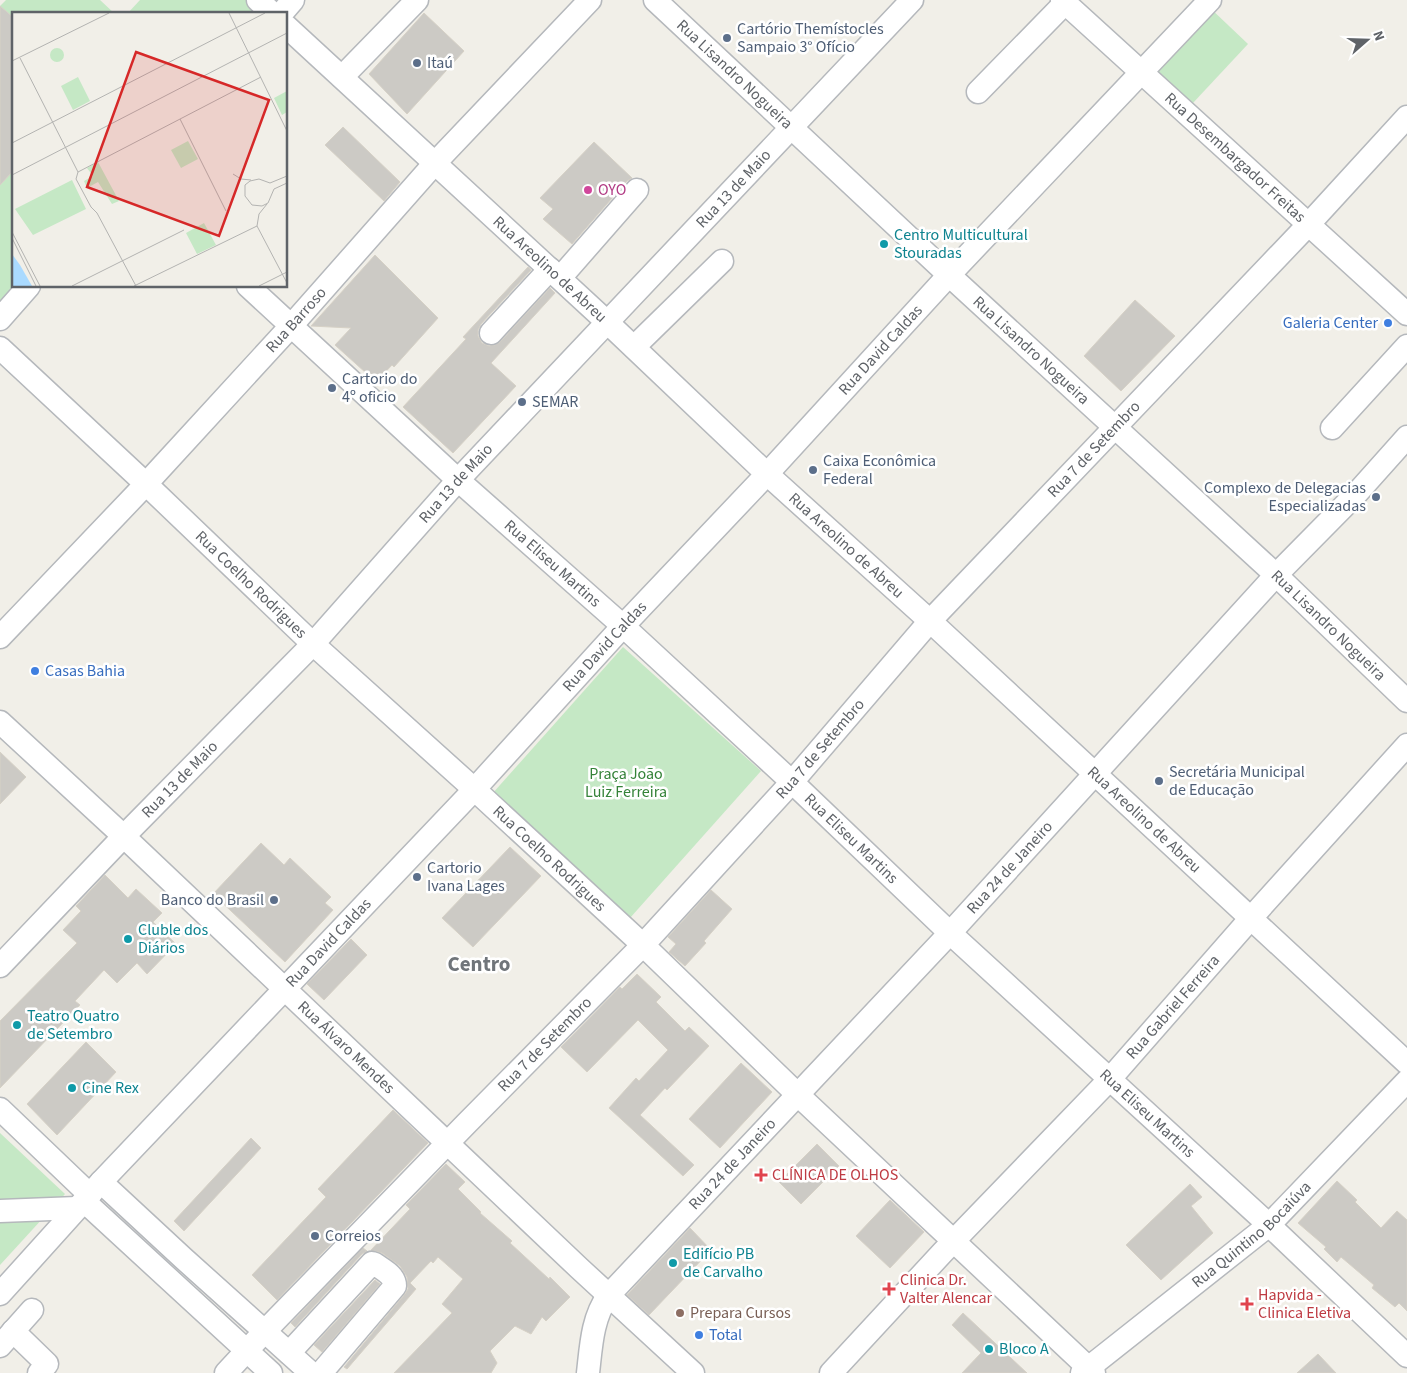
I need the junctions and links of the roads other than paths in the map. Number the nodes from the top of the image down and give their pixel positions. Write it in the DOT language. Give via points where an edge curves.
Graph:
graph roads {
  1 [pos="258,0"];
  2 [pos="293,0"];
  3 [pos="417,0"];
  4 [pos="590,0"];
  5 [pos="655,0"];
  6 [pos="912,0"];
  7 [pos="1210,0"];
  8 [pos="1064,2"];
  9 [pos="271,12"];
  10 [pos="283,12"];
  11 [pos="288,28"];
  12 [pos="1141,73"];
  13 [pos="342,77"];
  14 [pos="978,92"];
  15 [pos="1407,117"];
  16 [pos="793,127"];
  17 [pos="435,163"];
  18 [pos="637,190"];
  19 [pos="1308,225"];
  20 [pos="722,261"];
  21 [pos="555,274"];
  22 [pos="949,275"];
  23 [pos="28,288"];
  24 [pos="250,288"];
  25 [pos="1407,314"];
  26 [pos="0,319"];
  27 [pos="607,322"];
  28 [pos="291,326"];
  29 [pos="491,333"];
  30 [pos="1407,346"];
  31 [pos="634,347"];
  32 [pos="0,348"];
  33 [pos="1116,427"];
  34 [pos="1332,428"];
  35 [pos="1407,437"];
  36 [pos="767,474"];
  37 [pos="458,480"];
  38 [pos="146,484"];
  39 [pos="1276,575"];
  40 [pos="930,621"];
  41 [pos="624,626"];
  42 [pos="0,637"];
  43 [pos="313,644"];
  44 [pos="1407,701"];
  45 [pos="0,722"];
  46 [pos="1407,745"];
  47 [pos="1095,774"];
  48 [pos="792,782"];
  49 [pos="474,789"];
  50 [pos="124,836"];
  51 [pos="1251,918"];
  52 [pos="950,933"];
  53 [pos="643,945"];
  54 [pos="0,966"];
  55 [pos="285,989"];
  56 [pos="1407,1063"];
  57 [pos="1109,1080"];
  58 [pos="1407,1081"];
  59 [pos="798,1094"];
  60 [pos="0,1109"];
  61 [pos="448,1143"];
  62 [pos="88,1196"];
  63 [pos="130,1208"];
  64 [pos="0,1211"];
  65 [pos="1269,1225"];
  66 [pos="112,1227"];
  67 [pos="954,1241"];
  68 [pos="183,1258"];
  69 [pos="166,1277"];
  70 [pos="0,1294"];
  71 [pos="608,1296"];
  72 [pos="32,1310"];
  73 [pos="265,1331"];
  74 [pos="4,1340"];
  75 [pos="247,1351"];
  76 [pos="289,1353"];
  77 [pos="1407,1356"];
  78 [pos="1088,1371"];
  79 [pos="39,1373"];
  80 [pos="226,1373"];
  81 [pos="271,1373"];
  82 [pos="311,1373"];
  83 [pos="321,1373"];
  84 [pos="588,1373"];
  85 [pos="693,1373"];
  86 [pos="831,1373"];
  1 -- 9 [label="street"];
  2 -- 10 [label="street"];
  3 -- 13 [label="street"];
  4 -- 17 [label="street, Rua Barroso"];
  5 -- 16 [label="street, Rua Lisandro Nogueira"];
  6 -- 16 [label="street, Rua 13 de Maio"];
  7 -- 12 [label="street, Rua David Caldas"];
  8 -- 12 [label="street, Rua Desembargador Freitas"];
  8 -- 14 [label="street"];
  11 -- 13 [label="street, Rua Areolino de Abreu"];
  12 -- 19 [label="street, Rua Desembargador Freitas"];
  12 -- 22 [label="street, Rua David Caldas"];
  13 -- 17 [label="street, Rua Areolino de Abreu"];
  15 -- 19 [label="street, Rua 7 de Setembro"];
  16 -- 22 [label="street, Rua Lisandro Nogueira"];
  16 -- 27 [label="street, Rua 13 de Maio"];
  17 -- 21 [label="street, Rua Areolino de Abreu"];
  17 -- 28 [label="street, Rua Barroso"];
  18 -- 21 [label="street"];
  19 -- 25 [label="street, Rua Desembargador Freitas"];
  19 -- 33 [label="street, Rua 7 de Setembro"];
  20 -- 31 [label="street"];
  21 -- 27 [label="street, Rua Areolino de Abreu"];
  21 -- 29 [label="street"];
  22 -- 33 [label="street, Rua Lisandro Nogueira"];
  22 -- 36 [label="street, Rua David Caldas"];
  23 -- 26 [label="street"];
  24 -- 28 [label="street, Rua Eliseu Martins"];
  27 -- 31 [label="street, Rua Areolino de Abreu"];
  27 -- 37 [label="street, Rua 13 de Maio"];
  28 -- 37 [label="street, Rua Eliseu Martins"];
  28 -- 38 [label="street, Rua Barroso"];
  30 -- 34 [label="street"];
  31 -- 36 [label="street, Rua Areolino de Abreu"];
  32 -- 38 [label="street, Rua Coelho Rodrigues"];
  33 -- 39 [label="street, Rua Lisandro Nogueira"];
  33 -- 40 [label="street, Rua 7 de Setembro"];
  35 -- 39 [label="street, Rua 24 de Janeiro"];
  36 -- 40 [label="street, Rua Areolino de Abreu"];
  36 -- 41 [label="street, Rua David Caldas"];
  37 -- 41 [label="street, Rua Eliseu Martins"];
  37 -- 43 [label="street, Rua 13 de Maio"];
  38 -- 42 [label="street, Rua Barroso"];
  38 -- 43 [label="street, Rua Coelho Rodrigues"];
  39 -- 44 [label="street, Rua Lisandro Nogueira"];
  39 -- 47 [label="street, Rua 24 de Janeiro"];
  40 -- 47 [label="street, Rua Areolino de Abreu"];
  40 -- 48 [label="street, Rua 7 de Setembro"];
  41 -- 48 [label="street, Rua Eliseu Martins"];
  41 -- 49 [label="street, Rua David Caldas"];
  43 -- 49 [label="street, Rua Coelho Rodrigues"];
  43 -- 50 [label="street, Rua 13 de Maio"];
  45 -- 50 [label="street, Rua Álvaro Mendes"];
  46 -- 51 [label="street, Rua Gabriel Ferreira"];
  47 -- 51 [label="street, Rua Areolino de Abreu"];
  47 -- 52 [label="street, Rua 24 de Janeiro"];
  48 -- 52 [label="street, Rua Eliseu Martins"];
  48 -- 53 [label="street, Rua 7 de Setembro"];
  49 -- 53 [label="street, Rua Coelho Rodrigues"];
  49 -- 55 [label="street, Rua David Caldas"];
  50 -- 54 [label="street, Rua 13 de Maio"];
  50 -- 55 [label="street, Rua Álvaro Mendes"];
  51 -- 56 [label="street, Rua Areolino de Abreu"];
  51 -- 57 [label="street, Rua Gabriel Ferreira"];
  52 -- 57 [label="street, Rua Eliseu Martins"];
  52 -- 59 [label="street, Rua 24 de Janeiro"];
  53 -- 59 [label="street, Rua Coelho Rodrigues"];
  53 -- 61 [label="street, Rua 7 de Setembro"];
  55 -- 61 [label="street, Rua Álvaro Mendes"];
  55 -- 62 [label="street, Rua David Caldas"];
  57 -- 65 [label="street, Rua Eliseu Martins"];
  57 -- 67 [label="street, Rua Gabriel Ferreira"];
  58 -- 65 [label="street, Rua Quintino Bocaiúva"];
  59 -- 67 [label="street, Rua Coelho Rodrigues"];
  59 -- 71 [label="street, Rua 24 de Janeiro"];
  60 -- 62 [label="street"];
  61 -- 71 [label="street, Rua Álvaro Mendes"];
  61 -- 73 [label="street, Rua 7 de Setembro"];
  62 -- 63 [label="street"];
  62 -- 64 [label="street"];
  62 -- 66 [label="street"];
  62 -- 70 [label="street, Rua David Caldas"];
  63 -- 66 [label="street"];
  63 -- 68 [label="street"];
  65 -- 77 [label="street, Rua Eliseu Martins"];
  65 -- 78 [label="street, Rua Quintino Bocaiúva"];
  66 -- 69 [label="street"];
  67 -- 78 [label="street, Rua Coelho Rodrigues"];
  67 -- 86 [label="street, Rua Gabriel Ferreira"];
  68 -- 69 [label="street"];
  68 -- 73 [label="street"];
  69 -- 75 [label="street"];
  71 -- 84 [label="street, Rua 24 de Janeiro" via="600,1308"];
  71 -- 85 [label="street, Rua Álvaro Mendes"];
  72 -- 74 [label="street"];
  73 -- 75 [label="street, Rua 7 de Setembro"];
  73 -- 76 [label="street"];
  74 -- 79 [label="street" via="47,1364"];
  75 -- 80 [label="street, Rua 7 de Setembro"];
  75 -- 81 [label="street"];
  76 -- 82 [label="street"];
  76 -- 83 [label="street" via="372,1263 375,1264 393,1277 395,1286"];
}
